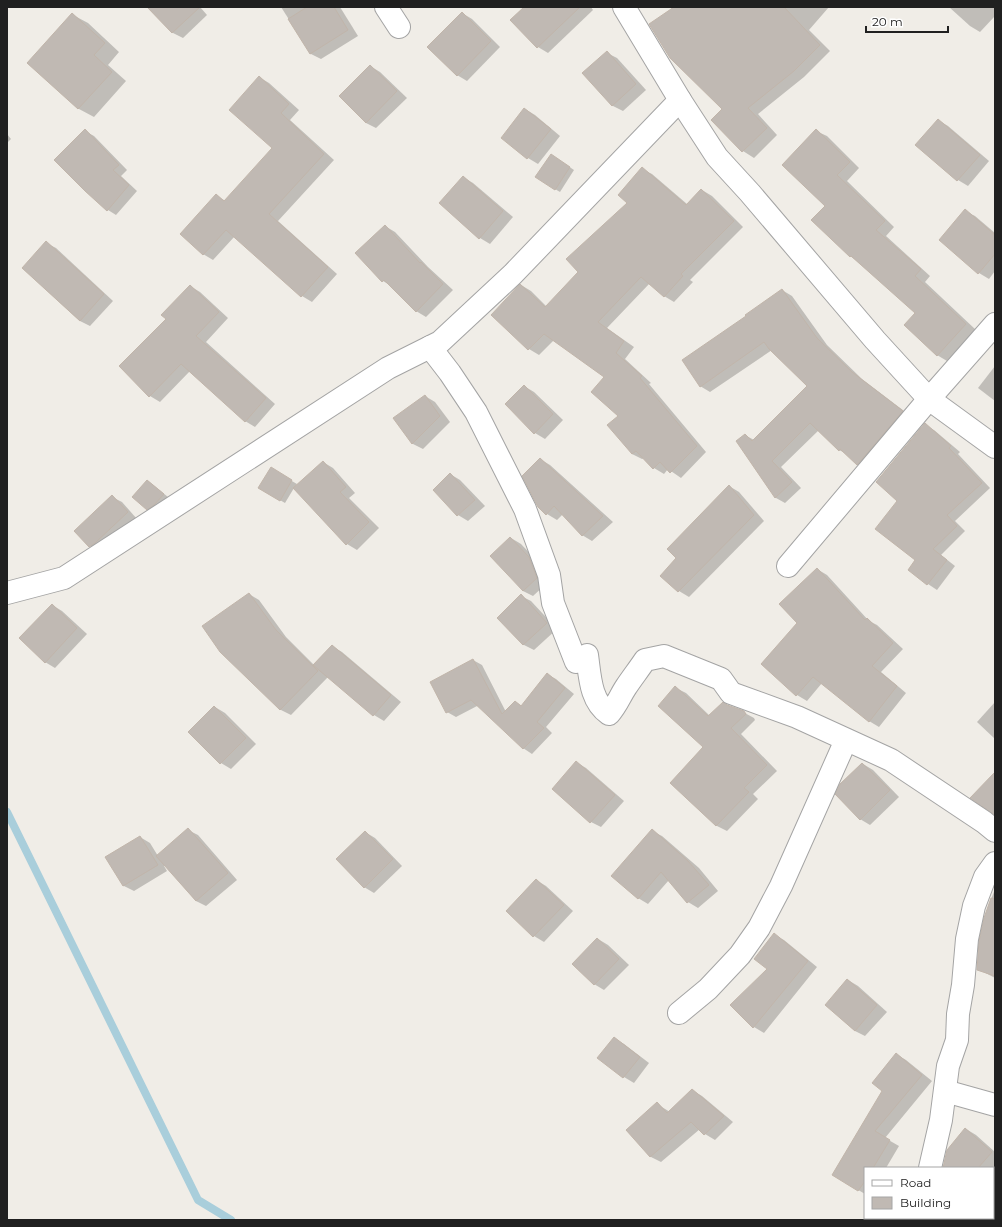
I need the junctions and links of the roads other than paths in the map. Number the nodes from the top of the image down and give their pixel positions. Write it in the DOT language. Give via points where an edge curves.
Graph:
graph roads {
  1 [pos="386,7"];
  2 [pos="624,7"];
  3 [pos="399,27"];
  4 [pos="680,100"];
  5 [pos="995,324"];
  6 [pos="430,347"];
  7 [pos="929,399"];
  8 [pos="995,446"];
  9 [pos="788,566"];
  10 [pos="7,593"];
  11 [pos="846,740"];
  12 [pos="995,831"];
  13 [pos="995,863"];
  14 [pos="679,1013"];
  15 [pos="945,1091"];
  16 [pos="995,1105"];
  17 [pos="930,1167"];
  1 -- 3 [label="street"];
  2 -- 4 [label="street"];
  4 -- 6 [label="street" via="513,274 440,342"];
  4 -- 7 [label="street" via="716,156"];
  5 -- 7 [label="street"];
  6 -- 10 [label="street" via="388,368 64,578"];
  6 -- 11 [label="street" via="476,412 525,509 549,575 553,603 576,662 586,655 593,692 602,709 609,714 645,660 664,656 721,679 731,693 797,717"];
  7 -- 8 [label="street"];
  7 -- 9 [label="street"];
  11 -- 12 [label="street" via="891,760"];
  11 -- 14 [label="street" via="790,867 759,928 740,955 713,984"];
  13 -- 15 [label="street" via="985,878 974,906 967,939 956,1040 948,1066"];
  15 -- 16 [label="street"];
  15 -- 17 [label="street"];
}
